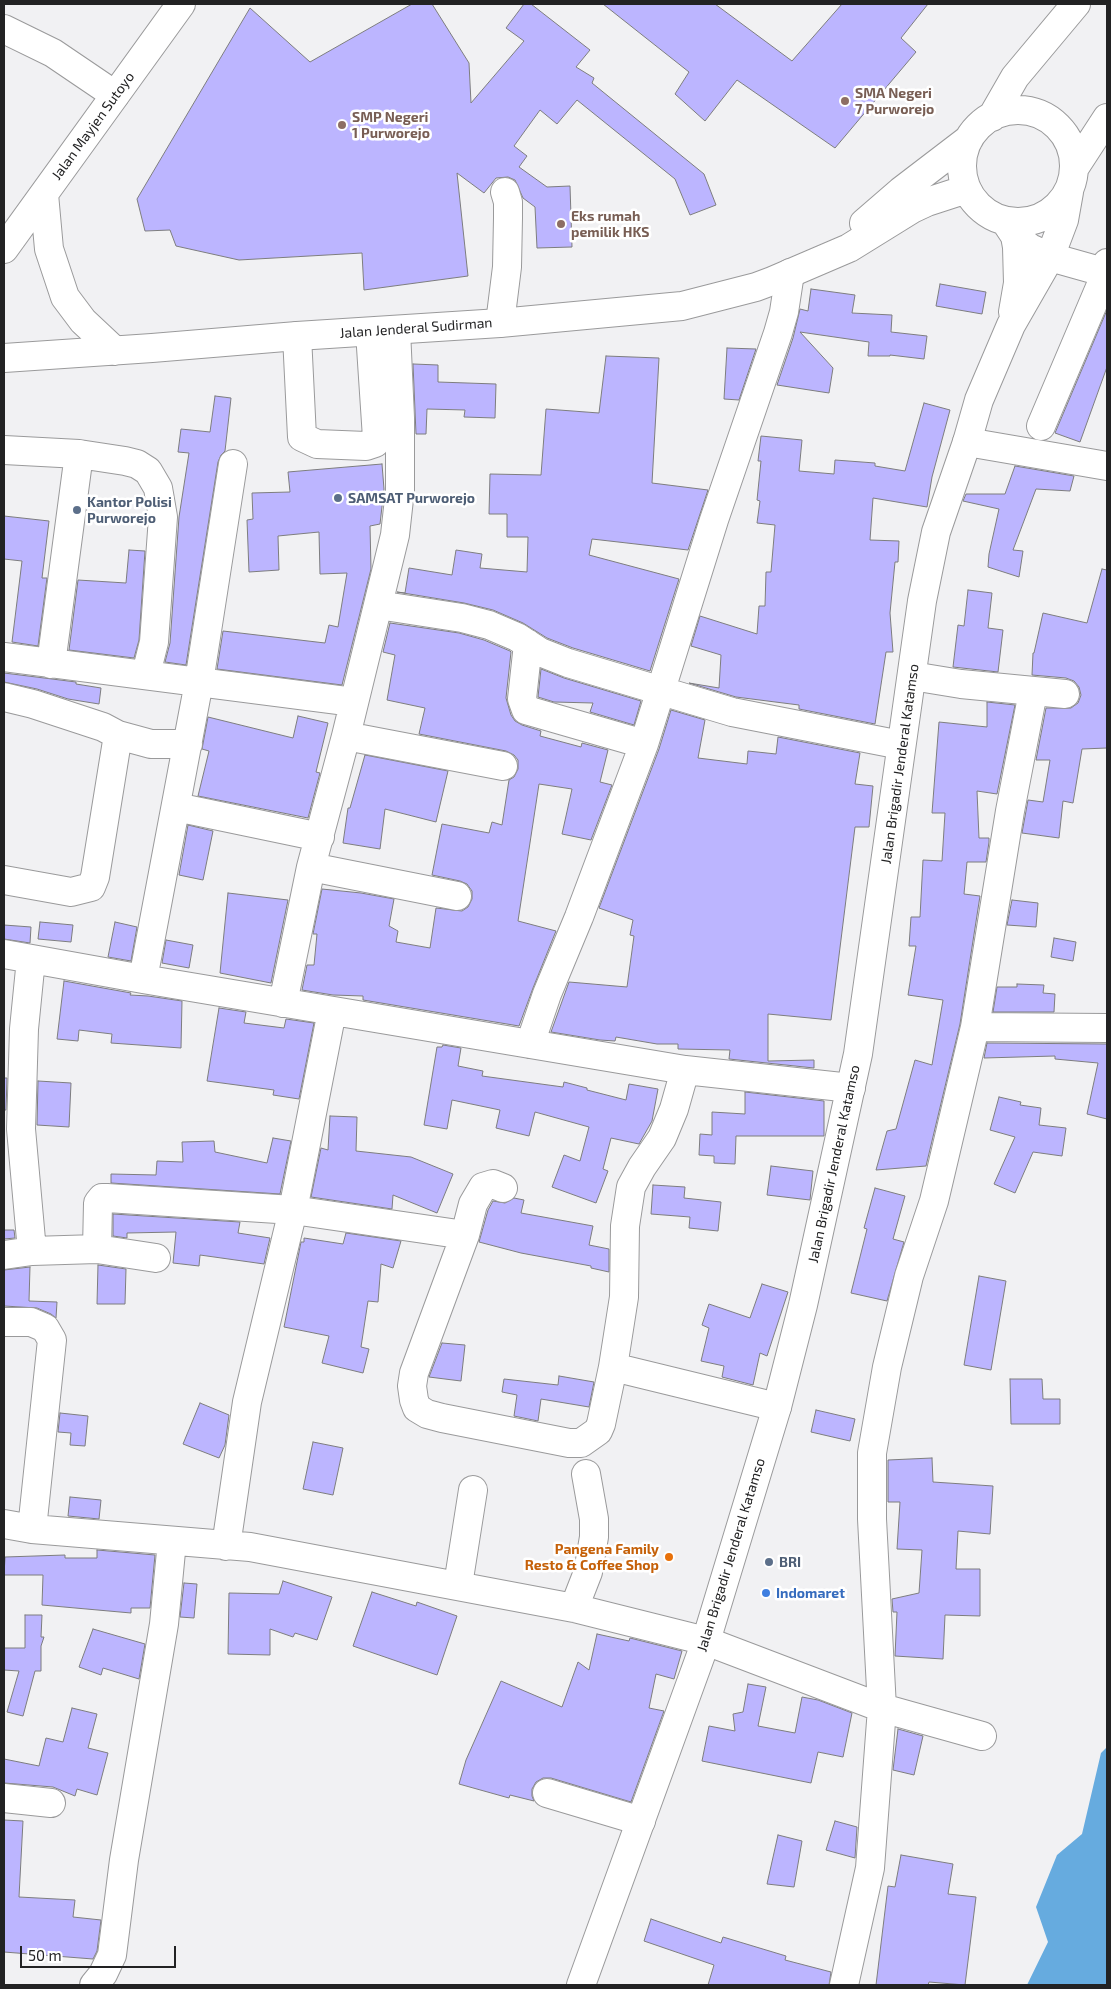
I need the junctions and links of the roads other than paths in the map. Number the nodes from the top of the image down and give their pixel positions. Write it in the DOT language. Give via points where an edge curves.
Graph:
graph roads {
  1 [pos="181,4"];
  2 [pos="1076,4"];
  3 [pos="4,29"];
  4 [pos="115,95"];
  5 [pos="992,117"];
  6 [pos="1107,118"];
  7 [pos="969,139"];
  8 [pos="1072,179"];
  9 [pos="967,190"];
  10 [pos="505,192"];
  11 [pos="44,194"];
  12 [pos="1010,228"];
  13 [pos="4,249"];
  14 [pos="1050,258"];
  15 [pos="822,260"];
  16 [pos="1107,270"];
  17 [pos="790,273"];
  18 [pos="500,323"];
  19 [pos="1011,325"];
  20 [pos="382,331"];
  21 [pos="296,336"];
  22 [pos="114,351"];
  23 [pos="4,358"];
  24 [pos="1041,426"];
  25 [pos="968,442"];
  26 [pos="4,450"];
  27 [pos="79,454"];
  28 [pos="233,464"];
  29 [pos="1107,466"];
  30 [pos="378,605"];
  31 [pos="528,644"];
  32 [pos="4,657"];
  33 [pos="51,664"];
  34 [pos="146,674"];
  35 [pos="912,676"];
  36 [pos="199,682"];
  37 [pos="661,691"];
  38 [pos="1033,692"];
  39 [pos="1065,694"];
  40 [pos="4,697"];
  41 [pos="354,702"];
  42 [pos="118,735"];
  43 [pos="346,736"];
  44 [pos="188,744"];
  45 [pos="644,744"];
  46 [pos="901,745"];
  47 [pos="503,766"];
  48 [pos="176,807"];
  49 [pos="320,837"];
  50 [pos="311,867"];
  51 [pos="4,880"];
  52 [pos="458,896"];
  53 [pos="4,954"];
  54 [pos="32,959"];
  55 [pos="143,979"];
  56 [pos="283,1003"];
  57 [pos="332,1011"];
  58 [pos="975,1027"];
  59 [pos="1107,1028"];
  60 [pos="530,1044"];
  61 [pos="685,1070"];
  62 [pos="850,1088"];
  63 [pos="504,1188"];
  64 [pos="293,1210"];
  65 [pos="465,1235"];
  66 [pos="96,1249"];
  67 [pos="32,1251"];
  68 [pos="4,1255"];
  69 [pos="156,1258"];
  70 [pos="4,1322"];
  71 [pos="613,1367"];
  72 [pos="777,1407"];
  73 [pos="586,1474"];
  74 [pos="473,1490"];
  75 [pos="4,1524"];
  76 [pos="32,1529"];
  77 [pos="172,1541"];
  78 [pos="226,1546"];
  79 [pos="458,1585"];
  80 [pos="574,1608"];
  81 [pos="706,1641"];
  82 [pos="882,1708"];
  83 [pos="982,1736"];
  84 [pos="547,1794"];
  85 [pos="4,1798"];
  86 [pos="51,1803"];
  87 [pos="641,1821"];
  88 [pos="94,1985"];
  89 [pos="581,1985"];
  90 [pos="844,1985"];
  1 -- 4 [label="street, Jalan Mayjen Sutoyo"];
  2 -- 5 [label="street" via="1014,77"];
  3 -- 4 [label="street" via="53,54"];
  4 -- 11 [label="street, Jalan Mayjen Sutoyo"];
  5 -- 7 [label="street"];
  5 -- 8 [label="street" via="1010,110 1030,111 1048,118 1063,131 1072,148"];
  6 -- 8 [label="street"];
  7 -- 9 [label="street" via="963,155 962,172"];
  7 -- 15 [label="street" via="901,191"];
  8 -- 12 [label="street" via="1058,207 1042,217"];
  8 -- 14 [label="street" via="1064,220"];
  9 -- 12 [label="street" via="987,213"];
  9 -- 15 [label="street, Jalan Jenderal Sudirman" via="912,209 849,248"];
  10 -- 18 [label="street" via="508,202 507,257"];
  11 -- 13 [label="street, Jalan Mayjen Sutoyo"];
  11 -- 22 [label="street" via="50,250 63,292 83,321"];
  12 -- 14 [label="street" via="1030,248"];
  12 -- 19 [label="street" via="1018,283"];
  14 -- 16 [label="street"];
  14 -- 19 [label="street"];
  15 -- 17 [label="street, Jalan Jenderal Sudirman"];
  16 -- 24 [label="street"];
  17 -- 18 [label="street, Jalan Jenderal Sudirman" via="756,287 682,306"];
  17 -- 37 [label="street" via="778,333 714,520"];
  18 -- 20 [label="street, Jalan Jenderal Sudirman"];
  19 -- 25 [label="street, Jalan Brigadir Jenderal Katamso" via="978,400"];
  20 -- 21 [label="street, Jalan Jenderal Sudirman"];
  20 -- 21 [label="street" via="377,438 375,443 366,446 317,444 302,437"];
  20 -- 30 [label="street" via="400,418 400,490 395,535"];
  21 -- 22 [label="street, Jalan Jenderal Sudirman"];
  22 -- 23 [label="street, Jalan Jenderal Sudirman"];
  25 -- 29 [label="street"];
  25 -- 35 [label="street, Jalan Brigadir Jenderal Katamso" via="936,532"];
  26 -- 27 [label="street"];
  27 -- 33 [label="street"];
  27 -- 34 [label="street" via="137,464 148,471 158,488 163,517 154,642"];
  28 -- 36 [label="street"];
  30 -- 31 [label="street" via="489,625"];
  30 -- 41 [label="street"];
  31 -- 37 [label="street" via="568,663"];
  31 -- 45 [label="street" via="522,699 526,710"];
  32 -- 33 [label="street"];
  33 -- 34 [label="street"];
  34 -- 36 [label="street"];
  35 -- 38 [label="street"];
  35 -- 46 [label="street, Jalan Brigadir Jenderal Katamso"];
  36 -- 41 [label="street"];
  36 -- 44 [label="street"];
  37 -- 45 [label="street"];
  37 -- 46 [label="street" via="732,712"];
  38 -- 39 [label="street"];
  38 -- 58 [label="street" via="1008,820"];
  40 -- 42 [label="street" via="103,727"];
  41 -- 43 [label="street"];
  42 -- 44 [label="street" via="151,744"];
  42 -- 51 [label="street" via="91,887 71,892"];
  43 -- 47 [label="street"];
  43 -- 49 [label="street"];
  44 -- 48 [label="street"];
  45 -- 60 [label="street"];
  46 -- 62 [label="street, Jalan Brigadir Jenderal Katamso" via="858,1054"];
  48 -- 49 [label="street"];
  48 -- 55 [label="street"];
  49 -- 50 [label="street"];
  50 -- 52 [label="street"];
  50 -- 56 [label="street"];
  53 -- 54 [label="street"];
  54 -- 55 [label="street"];
  54 -- 67 [label="street" via="24,1029 21,1129"];
  55 -- 56 [label="street"];
  56 -- 57 [label="street"];
  57 -- 60 [label="street"];
  57 -- 64 [label="street"];
  58 -- 59 [label="street"];
  58 -- 82 [label="street" via="934,1201 909,1276 886,1367 872,1453 872,1519"];
  60 -- 61 [label="street"];
  61 -- 62 [label="street"];
  61 -- 71 [label="street" via="662,1138 631,1188 625,1226 624,1297"];
  62 -- 72 [label="street, Jalan Brigadir Jenderal Katamso" via="804,1305"];
  63 -- 65 [label="street" via="493,1184 483,1188 473,1204"];
  64 -- 65 [label="street"];
  64 -- 66 [label="street" via="102,1198 98,1203"];
  64 -- 78 [label="street" via="247,1402"];
  65 -- 71 [label="street" via="414,1373 412,1386 417,1408 442,1418 581,1444 598,1431 601,1424"];
  66 -- 67 [label="street"];
  66 -- 69 [label="street"];
  67 -- 68 [label="street"];
  70 -- 76 [label="street" via="32,1322 45,1328 52,1340"];
  71 -- 72 [label="street"];
  72 -- 81 [label="street, Jalan Brigadir Jenderal Katamso"];
  73 -- 80 [label="street" via="594,1538 588,1572"];
  74 -- 79 [label="street"];
  75 -- 76 [label="street"];
  76 -- 77 [label="street"];
  77 -- 78 [label="street"];
  77 -- 88 [label="street" via="164,1624 124,1860 112,1956"];
  78 -- 79 [label="street" via="250,1547"];
  79 -- 80 [label="street"];
  80 -- 81 [label="street"];
  81 -- 82 [label="street"];
  81 -- 87 [label="street, Jalan Brigadir Jenderal Katamso"];
  82 -- 83 [label="street"];
  82 -- 90 [label="street" via="870,1868"];
  84 -- 87 [label="street"];
  85 -- 86 [label="street"];
  87 -- 89 [label="street, Jalan Brigadir Jenderal Katamso"];
}
